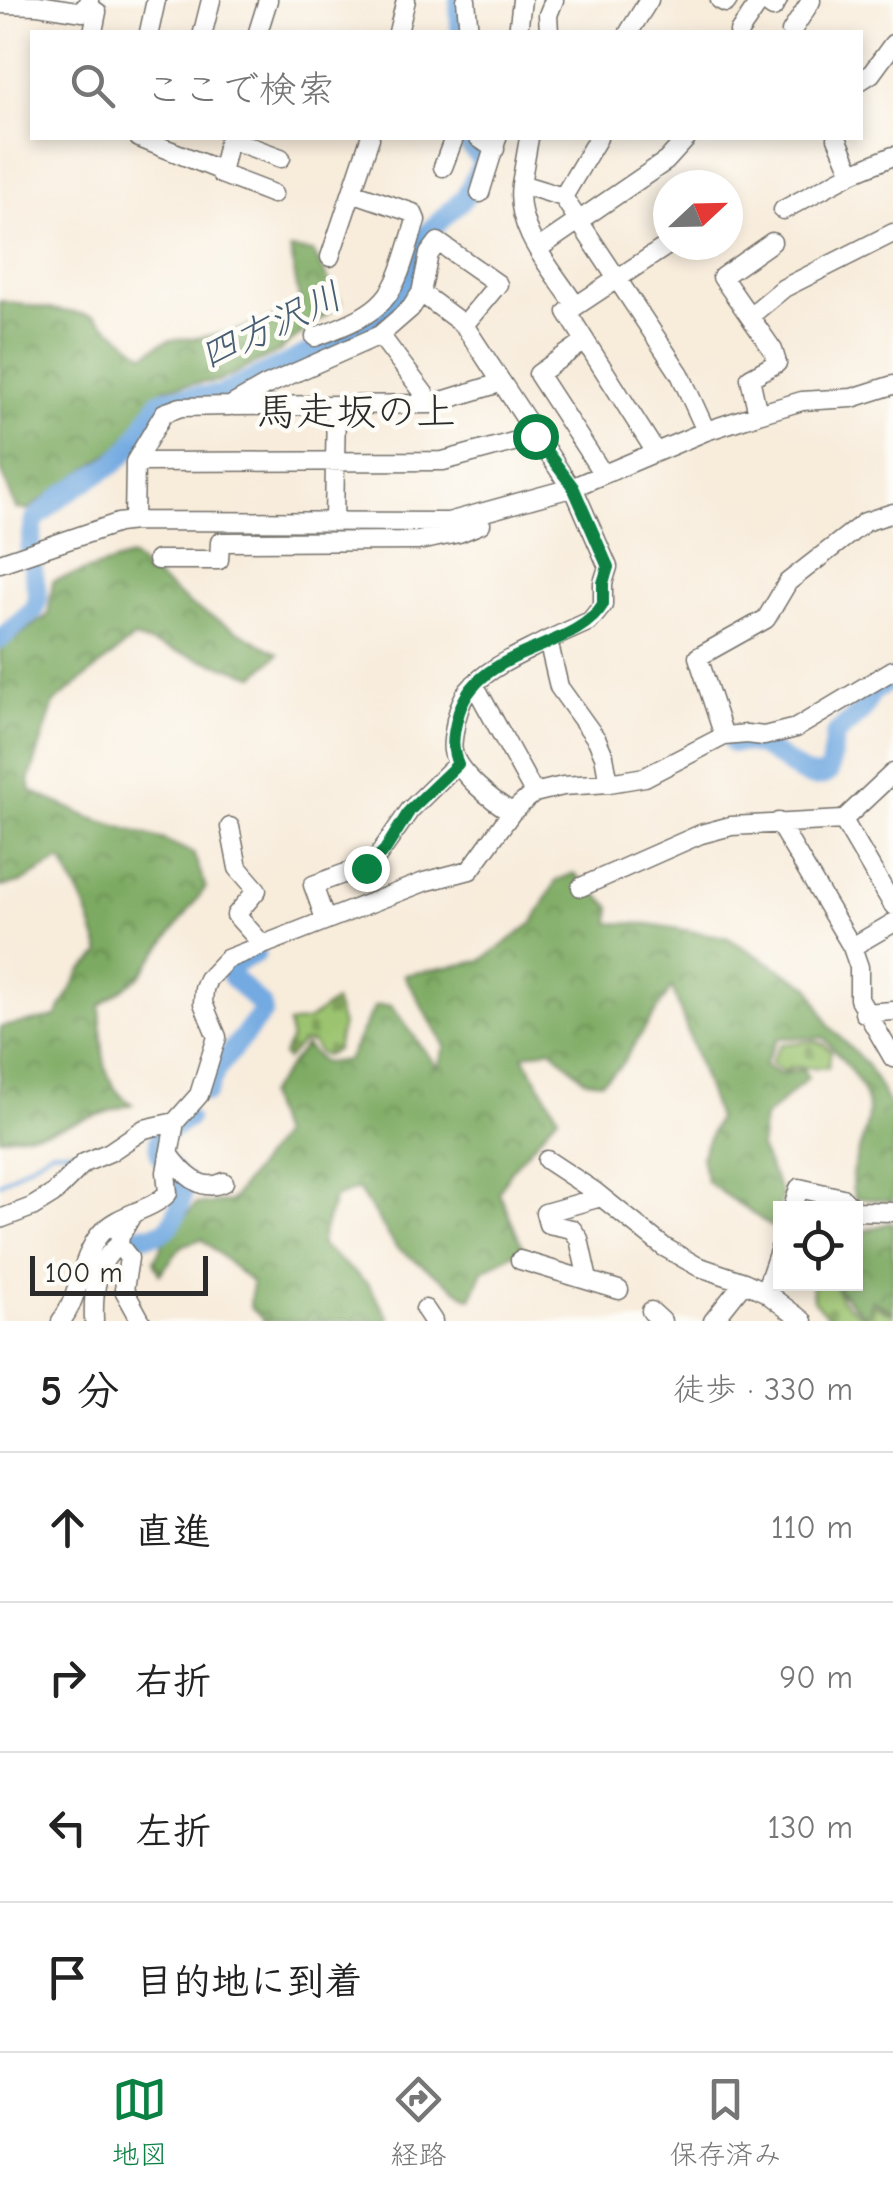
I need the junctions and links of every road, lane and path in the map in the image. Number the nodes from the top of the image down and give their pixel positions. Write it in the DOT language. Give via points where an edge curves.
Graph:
graph roads {
  1 [pos="156,0"];
  2 [pos="212,0"];
  3 [pos="268,0"];
  4 [pos="406,0"];
  5 [pos="466,0"];
  6 [pos="522,0"];
  7 [pos="554,0"];
  8 [pos="720,0"];
  9 [pos="728,0"];
  10 [pos="761,0"];
  11 [pos="778,0"];
  12 [pos="810,0"];
  13 [pos="1,2"];
  14 [pos="644,2"];
  15 [pos="89,3"];
  16 [pos="93,30"];
  17 [pos="150,30"];
  18 [pos="204,30"];
  19 [pos="259,30"];
  20 [pos="398,30"];
  21 [pos="470,30"];
  22 [pos="518,30"];
  23 [pos="549,30"];
  24 [pos="629,30"];
  25 [pos="740,30"];
  26 [pos="792,30"];
  27 [pos="893,44"];
  28 [pos="863,79"];
  29 [pos="144,140"];
  30 [pos="229,140"];
  31 [pos="234,140"];
  32 [pos="369,140"];
  33 [pos="453,140"];
  34 [pos="529,140"];
  35 [pos="597,140"];
  36 [pos="686,140"];
  37 [pos="838,140"];
  38 [pos="496,143"];
  39 [pos="893,156"];
  40 [pos="281,158"];
  41 [pos="443,167"];
  42 [pos="222,171"];
  43 [pos="852,173"];
  44 [pos="521,184"];
  45 [pos="352,192"];
  46 [pos="480,193"];
  47 [pos="272,194"];
  48 [pos="563,197"];
  49 [pos="783,210"];
  50 [pos="580,222"];
  51 [pos="893,233"];
  52 [pos="772,242"];
  53 [pos="539,248"];
  54 [pos="653,254"];
  55 [pos="330,257"];
  56 [pos="618,278"];
  57 [pos="421,292"];
  58 [pos="576,306"];
  59 [pos="750,316"];
  60 [pos="464,325"];
  61 [pos="380,334"];
  62 [pos="314,336"];
  63 [pos="586,341"];
  64 [pos="500,384"];
  65 [pos="893,385"];
  66 [pos="432,404"];
  67 [pos="336,405"];
  68 [pos="230,406"];
  69 [pos="758,414"];
  70 [pos="706,431"];
  71 [pos="535,436"];
  72 [pos="655,451"];
  73 [pos="336,461"];
  74 [pos="135,462"];
  75 [pos="603,474"];
  76 [pos="572,487"];
  77 [pos="490,512"];
  78 [pos="893,513"];
  79 [pos="134,520"];
  80 [pos="334,522"];
  81 [pos="156,560"];
  82 [pos="0,563"];
  83 [pos="548,640"];
  84 [pos="893,670"];
  85 [pos="474,684"];
  86 [pos="724,736"];
  87 [pos="458,764"];
  88 [pos="892,775"];
  89 [pos="609,783"];
  90 [pos="534,793"];
  91 [pos="512,812"];
  92 [pos="843,820"];
  93 [pos="778,822"];
  94 [pos="230,827"];
  95 [pos="581,887"];
  96 [pos="893,905"];
  97 [pos="325,919"];
  98 [pos="893,922"];
  99 [pos="261,943"];
  100 [pos="852,948"];
  101 [pos="893,1012"];
  102 [pos="864,1013"];
  103 [pos="893,1058"];
  104 [pos="175,1122"];
  105 [pos="169,1154"];
  106 [pos="547,1160"];
  107 [pos="224,1182"];
  108 [pos="601,1196"];
  109 [pos="794,1201"];
  110 [pos="845,1201"];
  111 [pos="863,1210"];
  112 [pos="133,1212"];
  113 [pos="893,1212"];
  114 [pos="0,1219"];
  115 [pos="119,1245"];
  116 [pos="520,1260"];
  117 [pos="773,1269"];
  118 [pos="588,1280"];
  119 [pos="744,1282"];
  120 [pos="619,1290"];
  121 [pos="765,1292"];
  122 [pos="61,1321"];
  123 [pos="94,1321"];
  124 [pos="140,1321"];
  125 [pos="713,1321"];
  126 [pos="803,1321"];
  1 -- 17 [label="street"];
  2 -- 18 [label="street"];
  3 -- 19 [label="street"];
  4 -- 20 [label="street"];
  5 -- 21 [label="street"];
  6 -- 22 [label="street"];
  7 -- 23 [label="street"];
  8 -- 9 [label="street"];
  10 -- 11 [label="street" via="773,8"];
  10 -- 25 [label="street"];
  12 -- 26 [label="street"];
  13 -- 15 [label="street" via="83,12"];
  14 -- 24 [label="street"];
  15 -- 16 [label="street" via="97,12"];
  27 -- 28 [label="street"];
  29 -- 42 [label="street"];
  30 -- 42 [label="street"];
  31 -- 40 [label="street"];
  32 -- 45 [label="street"];
  33 -- 41 [label="street"];
  34 -- 44 [label="street"];
  35 -- 48 [label="street"];
  36 -- 50 [label="street"];
  37 -- 43 [label="street"];
  38 -- 46 [label="street"];
  39 -- 43 [label="street"];
  42 -- 47 [label="street"];
  43 -- 49 [label="street"];
  44 -- 48 [label="street"];
  44 -- 53 [label="street" via="524,227"];
  45 -- 55 [label="street"];
  45 -- 62 [label="street" via="413,213 416,220 386,301 362,319"];
  48 -- 50 [label="street"];
  50 -- 53 [label="street"];
  50 -- 56 [label="street"];
  51 -- 59 [label="street" via="784,288"];
  52 -- 59 [label="street" via="722,277"];
  53 -- 58 [label="street"];
  54 -- 56 [label="street"];
  56 -- 58 [label="street"];
  56 -- 70 [label="street" via="680,374"];
  57 -- 60 [label="street"];
  57 -- 60 [label="street" via="438,242 498,284"];
  57 -- 61 [label="street"];
  58 -- 63 [label="street" via="567,312"];
  59 -- 69 [label="street" via="777,363 750,378"];
  60 -- 64 [label="street"];
  61 -- 66 [label="street"];
  61 -- 68 [label="street"];
  63 -- 72 [label="street"];
  63 -- 75 [label="street" via="538,374"];
  64 -- 66 [label="street"];
  64 -- 71 [label="street"];
  65 -- 69 [label="street"];
  66 -- 67 [label="street"];
  67 -- 68 [label="street"];
  67 -- 73 [label="street"];
  68 -- 74 [label="street" via="164,413"];
  69 -- 70 [label="street"];
  70 -- 72 [label="street"];
  71 -- 73 [label="street" via="443,461"];
  71 -- 76 [label="street"];
  72 -- 75 [label="street"];
  73 -- 74 [label="street"];
  73 -- 80 [label="street"];
  74 -- 79 [label="street"];
  75 -- 76 [label="street"];
  76 -- 77 [label="street"];
  76 -- 83 [label="street" via="608,567 603,604 590,621"];
  77 -- 80 [label="street" via="448,522"];
  77 -- 81 [label="street" via="484,523 439,538 220,542 219,560"];
  78 -- 86 [label="street" via="864,522 788,582 766,619 698,657"];
  79 -- 80 [label="street"];
  79 -- 82 [label="street"];
  83 -- 85 [label="street"];
  83 -- 89 [label="street" via="559,687 597,740"];
  84 -- 86 [label="street" via="796,728"];
  85 -- 87 [label="street" via="462,698 456,723 452,750"];
  85 -- 90 [label="street"];
  86 -- 89 [label="street" via="646,776"];
  87 -- 91 [label="street"];
  87 -- 97 [label="street" via="410,810 373,863 313,885"];
  88 -- 92 [label="street"];
  89 -- 90 [label="street"];
  90 -- 91 [label="street"];
  91 -- 97 [label="street" via="470,870"];
  92 -- 93 [label="street"];
  92 -- 96 [label="street"];
  93 -- 95 [label="street" via="702,834"];
  93 -- 100 [label="street"];
  94 -- 99 [label="street" via="238,868 257,890 236,916"];
  97 -- 99 [label="street"];
  98 -- 100 [label="street"];
  99 -- 104 [label="street" via="227,959 208,979 203,1003 217,1037 199,1095"];
  100 -- 102 [label="street"];
  101 -- 102 [label="street"];
  102 -- 103 [label="street"];
  104 -- 105 [label="street"];
  104 -- 114 [label="street" via="144,1130 77,1168 42,1201"];
  105 -- 107 [label="street" via="204,1186"];
  105 -- 112 [label="street" via="168,1193"];
  106 -- 108 [label="street"];
  108 -- 118 [label="street" via="545,1213 548,1224 572,1230 579,1239"];
  108 -- 119 [label="street" via="664,1247"];
  109 -- 110 [label="street" via="799,1188"];
  111 -- 113 [label="street"];
  112 -- 115 [label="street"];
  112 -- 122 [label="street" via="94,1244"];
  115 -- 123 [label="street" via="99,1274"];
  115 -- 124 [label="street" via="129,1258 126,1297"];
  116 -- 118 [label="street"];
  117 -- 121 [label="street"];
  118 -- 120 [label="street"];
  119 -- 121 [label="street"];
  119 -- 125 [label="street"];
  121 -- 126 [label="street"];
}
